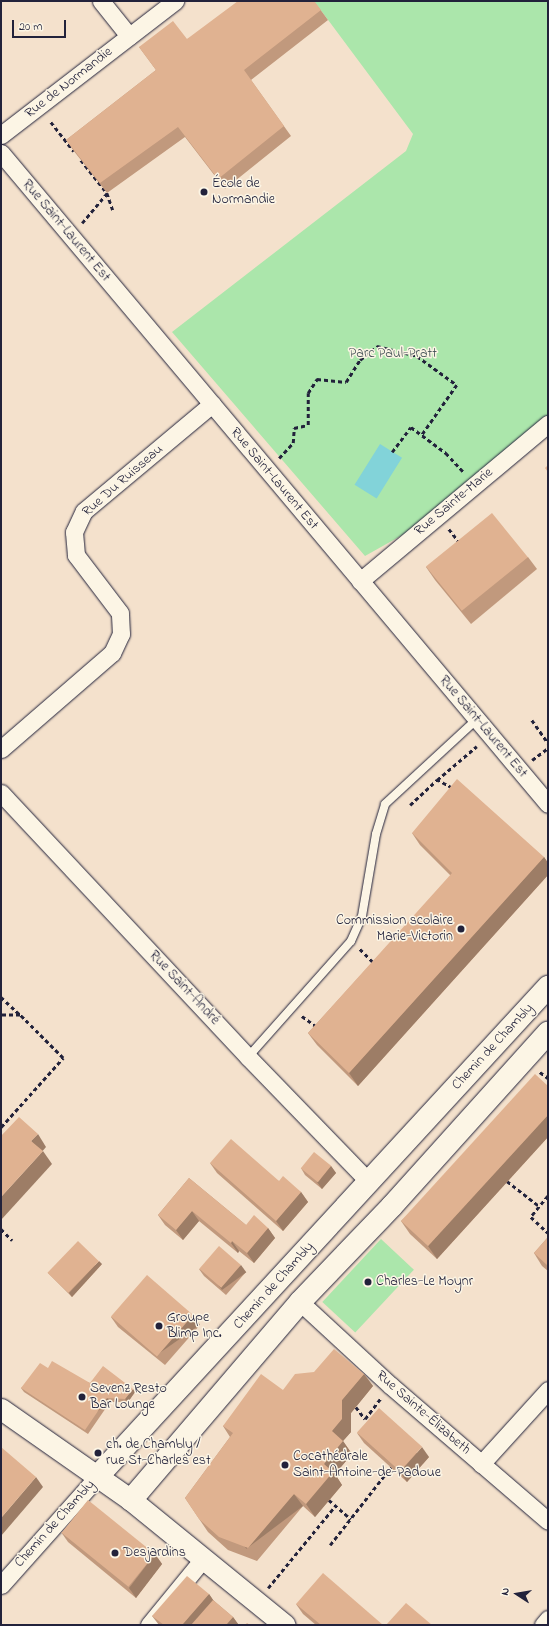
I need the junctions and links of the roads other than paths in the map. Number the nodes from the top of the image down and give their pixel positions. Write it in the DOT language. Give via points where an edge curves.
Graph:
graph roads {
  1 [pos="101,1"];
  2 [pos="175,1"];
  3 [pos="129,36"];
  4 [pos="1,135"];
  5 [pos="1,153"];
  6 [pos="212,404"];
  7 [pos="548,424"];
  8 [pos="360,581"];
  9 [pos="477,719"];
  10 [pos="1,748"];
  11 [pos="1,792"];
  12 [pos="548,804"];
  13 [pos="548,987"];
  14 [pos="548,1032"];
  15 [pos="248,1057"];
  16 [pos="369,1182"];
  17 [pos="300,1302"];
  18 [pos="548,1390"];
  19 [pos="1,1409"];
  20 [pos="482,1464"];
  21 [pos="98,1476"];
  22 [pos="131,1500"];
  23 [pos="548,1521"];
  24 [pos="203,1559"];
  25 [pos="1,1585"];
  26 [pos="548,1619"];
  27 [pos="149,1625"];
  28 [pos="285,1625"];
  29 [pos="543,1625"];
  1 -- 3 [label="street"];
  2 -- 3 [label="street, Rue de Normandie"];
  3 -- 4 [label="street, Rue de Normandie"];
  5 -- 6 [label="street, Rue Saint-Laurent Est"];
  6 -- 8 [label="street, Rue Saint-Laurent Est"];
  6 -- 10 [label="street, Rue Du Ruisseau" via="84,512 74,532 76,555 120,613 121,634 112,653"];
  7 -- 8 [label="street, Rue Sainte-Marie"];
  8 -- 9 [label="street, Rue Saint-Laurent Est"];
  9 -- 12 [label="street, Rue Saint-Laurent Est"];
  9 -- 15 [label="lane" via="386,804 376,834 362,916 351,941"];
  11 -- 15 [label="street, Rue Saint-André"];
  13 -- 16 [label="main road, Chemin de Chambly"];
  14 -- 17 [label="main road" via="392,1206"];
  15 -- 16 [label="street, Rue Saint-André"];
  16 -- 21 [label="main road, Chemin de Chambly"];
  17 -- 20 [label="street, Rue Sainte-Élizabeth" via="390,1385"];
  17 -- 22 [label="main road"];
  18 -- 20 [label="street"];
  19 -- 21 [label="street"];
  20 -- 23 [label="street, Rue Sainte-Élizabeth"];
  21 -- 22 [label="street"];
  21 -- 25 [label="street, Chemin de Chambly"];
  22 -- 24 [label="street"];
  24 -- 27 [label="street"];
  24 -- 28 [label="street"];
  26 -- 29 [label="street"];
}
